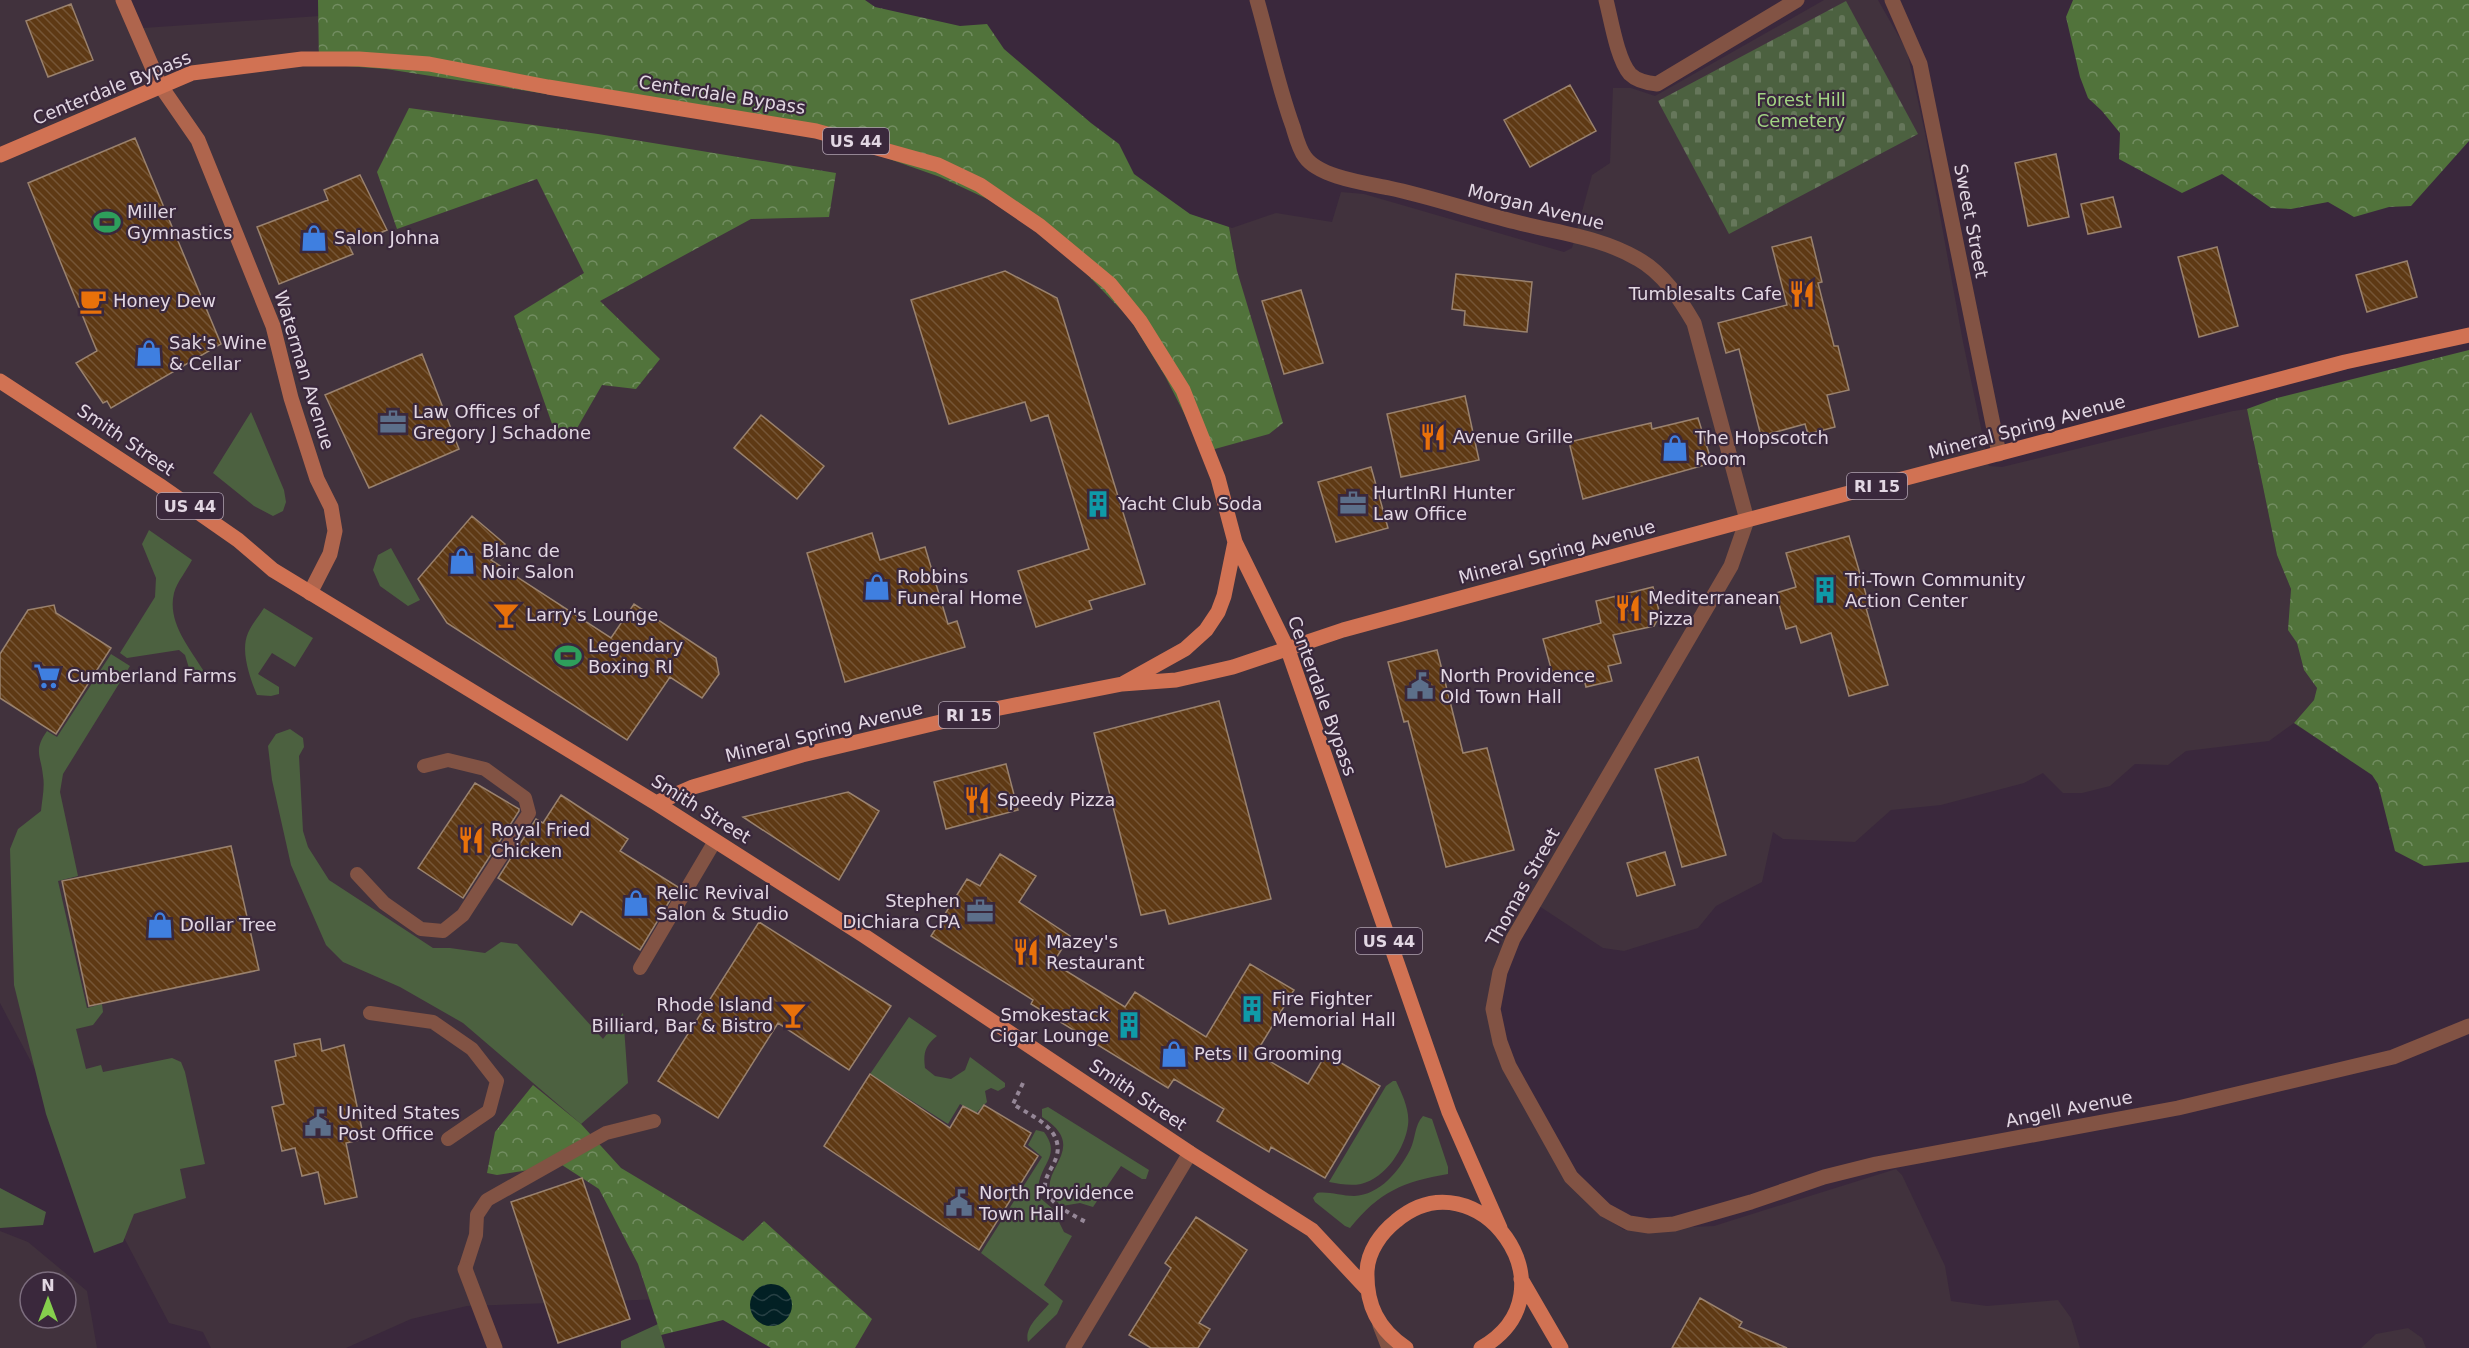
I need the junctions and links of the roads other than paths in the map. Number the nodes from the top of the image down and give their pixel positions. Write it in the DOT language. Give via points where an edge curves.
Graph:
graph roads {
  1 [pos="123,0"];
  2 [pos="1257,0"];
  3 [pos="1606,0"];
  4 [pos="1797,0"];
  5 [pos="1892,0"];
  6 [pos="160,85"];
  7 [pos="0,154"];
  8 [pos="2469,335"];
  9 [pos="0,381"];
  10 [pos="1999,454"];
  11 [pos="1747,520"];
  12 [pos="1235,542"];
  13 [pos="310,593"];
  14 [pos="1288,650"];
  15 [pos="1122,684"];
  16 [pos="424,766"];
  17 [pos="656,803"];
  18 [pos="716,841"];
  19 [pos="357,874"];
  20 [pos="640,968"];
  21 [pos="370,1013"];
  22 [pos="2469,1026"];
  23 [pos="654,1121"];
  24 [pos="448,1139"];
  25 [pos="1190,1153"];
  26 [pos="1674,1224"];
  27 [pos="1500,1228"];
  28 [pos="465,1269"];
  29 [pos="1521,1279"];
  30 [pos="1366,1288"];
  31 [pos="1380,1326"];
  32 [pos="495,1348"];
  33 [pos="1073,1348"];
  34 [pos="1389,1348"];
  35 [pos="1406,1348"];
  36 [pos="1481,1348"];
  37 [pos="1561,1348"];
  1 -- 6 [label="main road, Waterman Avenue"];
  2 -- 11 [label="street, Morgan Avenue" via="1288,113 1304,156 1310,162 1330,174 1415,193 1610,247 1639,259 1660,276 1682,301 1694,324"];
  3 -- 4 [label="street" via="1621,56 1630,73 1644,82 1657,84"];
  5 -- 10 [label="street, Sweet Street" via="1920,64"];
  6 -- 7 [label="main road, Centerdale Bypass / US 44"];
  6 -- 12 [label="main road, Centerdale Bypass / US 44" via="192,73 302,59 429,64 816,130 938,165 980,185 1040,226 1110,284 1183,390 1218,478"];
  6 -- 13 [label="main road, Waterman Avenue" via="198,140 211,172 273,326 291,398 317,478 331,507 335,531 330,554"];
  8 -- 10 [label="main road, Mineral Spring Avenue / RI 15" via="2345,362"];
  9 -- 13 [label="main road, Smith Street / US 44" via="159,485"];
  10 -- 11 [label="main road, Mineral Spring Avenue / RI 15"];
  11 -- 14 [label="main road, Mineral Spring Avenue / RI 15" via="1343,630"];
  11 -- 26 [label="street, Thomas Street" via="1734,560 1513,939 1500,972 1493,1009 1509,1066 1571,1177 1605,1210 1629,1223 1649,1227"];
  12 -- 14 [label="main road, Centerdale Bypass / US 44"];
  12 -- 15 [label="main road" via="1224,596 1206,630 1185,649"];
  13 -- 17 [label="main road, Smith Street / US 44"];
  14 -- 15 [label="main road, Mineral Spring Avenue / RI 15" via="1176,680"];
  14 -- 27 [label="main road, Centerdale Bypass / US 44" via="1449,1112"];
  15 -- 17 [label="main road, Mineral Spring Avenue / RI 15" via="995,709 802,755 693,787"];
  16 -- 19 [label="lane" via="448,760 485,769 525,798 529,813 463,915 443,931 421,929 384,903"];
  17 -- 18 [label="main road, Smith Street / US 44"];
  18 -- 20 [label="lane"];
  18 -- 25 [label="main road, Smith Street / US 44" via="863,934"];
  21 -- 24 [label="lane" via="433,1022 472,1049 497,1080 489,1110"];
  22 -- 26 [label="street, Angell Avenue" via="2393,1057 2178,1108 1865,1167"];
  23 -- 28 [label="lane" via="606,1132 487,1200 477,1215 476,1235"];
  25 -- 30 [label="main road, Smith Street / US 44" via="1312,1230"];
  25 -- 33 [label="street"];
  27 -- 29 [label="main road" via="1519,1260"];
  27 -- 30 [label="main road" via="1464,1206 1422,1206 1402,1215 1374,1246 1367,1266"];
  28 -- 32 [label="street"];
  29 -- 36 [label="main road" via="1513,1315 1503,1331"];
  29 -- 37 [label="main road"];
  30 -- 31 [label="main road"];
  31 -- 34 [label="street"];
  31 -- 35 [label="main road"];
}
